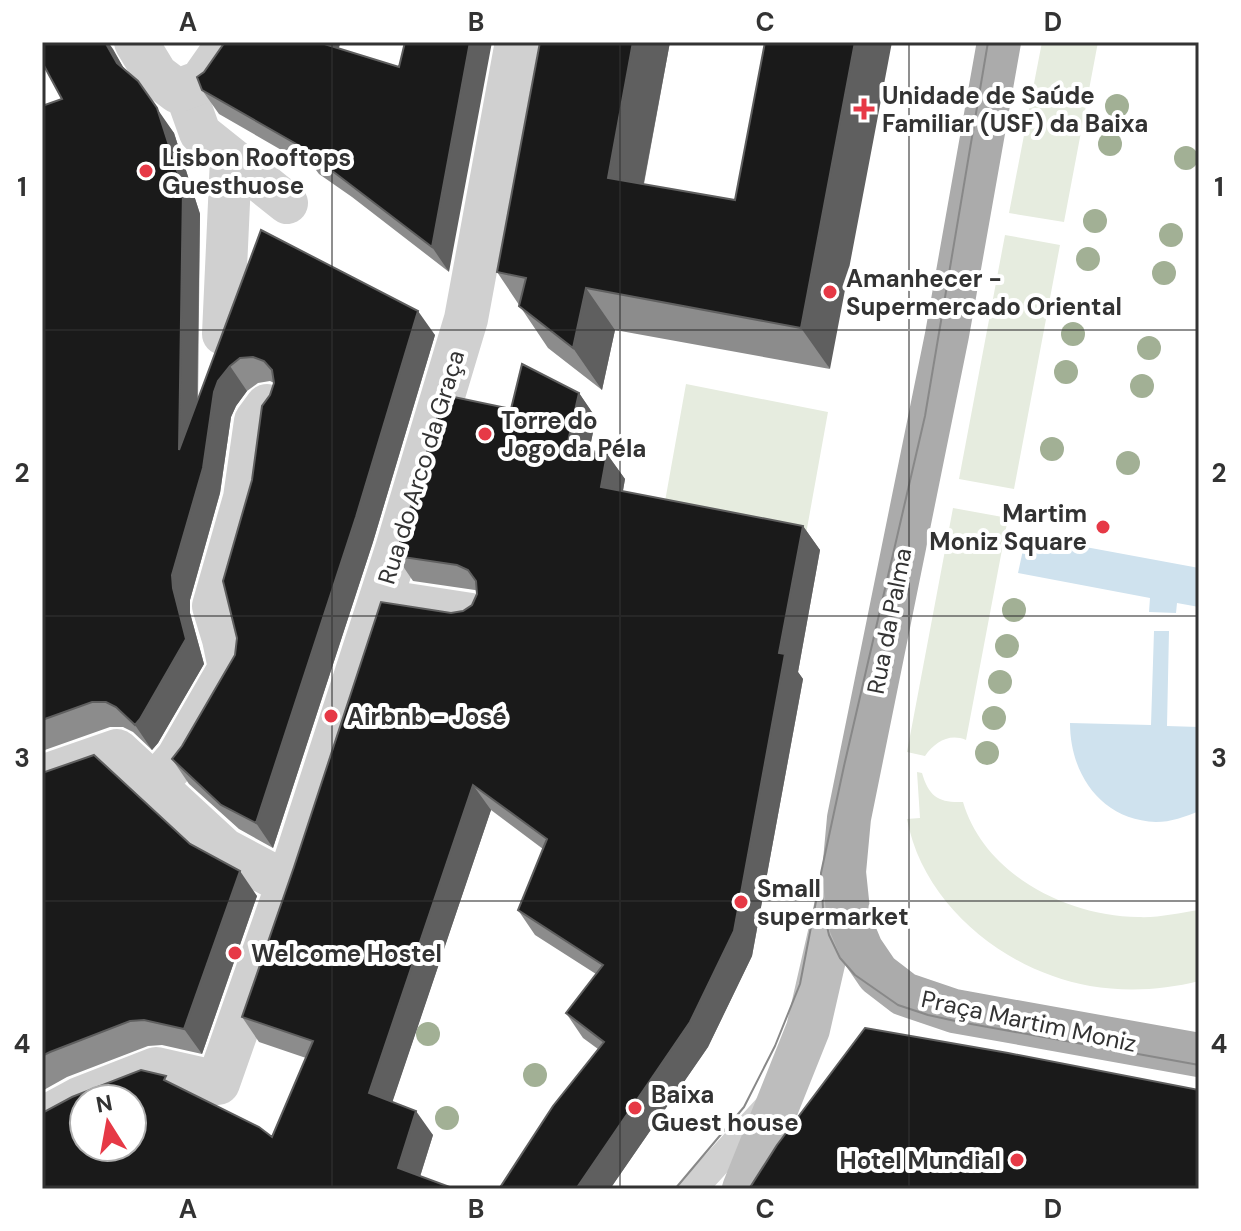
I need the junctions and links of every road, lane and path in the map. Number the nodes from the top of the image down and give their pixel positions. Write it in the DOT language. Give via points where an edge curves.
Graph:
graph roads {
  1 [pos="136,42"];
  2 [pos="229,42"];
  3 [pos="517,42"];
  4 [pos="999,42"];
  5 [pos="184,88"];
  6 [pos="231,159"];
  7 [pos="287,203"];
  8 [pos="223,334"];
  9 [pos="267,406"];
  10 [pos="380,600"];
  11 [pos="471,614"];
  12 [pos="42,777"];
  13 [pos="154,786"];
  14 [pos="844,872"];
  15 [pos="288,884"];
  16 [pos="1199,1055"];
  17 [pos="783,1090"];
  18 [pos="42,1119"];
  19 [pos="693,1189"];
  20 [pos="744,1189"];
  1 -- 5 [label="street" via="156,75 177,91"];
  2 -- 5 [label="street" via="201,82"];
  3 -- 10 [label="street, Rua do Arco da Graça" via="466,319"];
  4 -- 14 [label="main road, Rua da Palma" via="944,351 849,818"];
  5 -- 6 [label="street" via="200,133"];
  6 -- 7 [label="street"];
  6 -- 8 [label="street"];
  9 -- 13 [label="street" via="256,421 245,498 214,606 230,668 178,758"];
  10 -- 11 [label="street"];
  10 -- 15 [label="street, Rua do Arco da Graça"];
  12 -- 13 [label="street" via="117,751"];
  13 -- 15 [label="street" via="224,850"];
  14 -- 16 [label="main road, Praça Martim Moniz" via="849,920 861,949 878,974 904,994 954,1011"];
  14 -- 17 [label="main road, Rua da Palma" via="808,1029"];
  15 -- 18 [label="street, Rua do Arco da Graça" via="218,1083 156,1069"];
  17 -- 19 [label="lane"];
  17 -- 20 [label="main road, Rua da Palma"];
}
